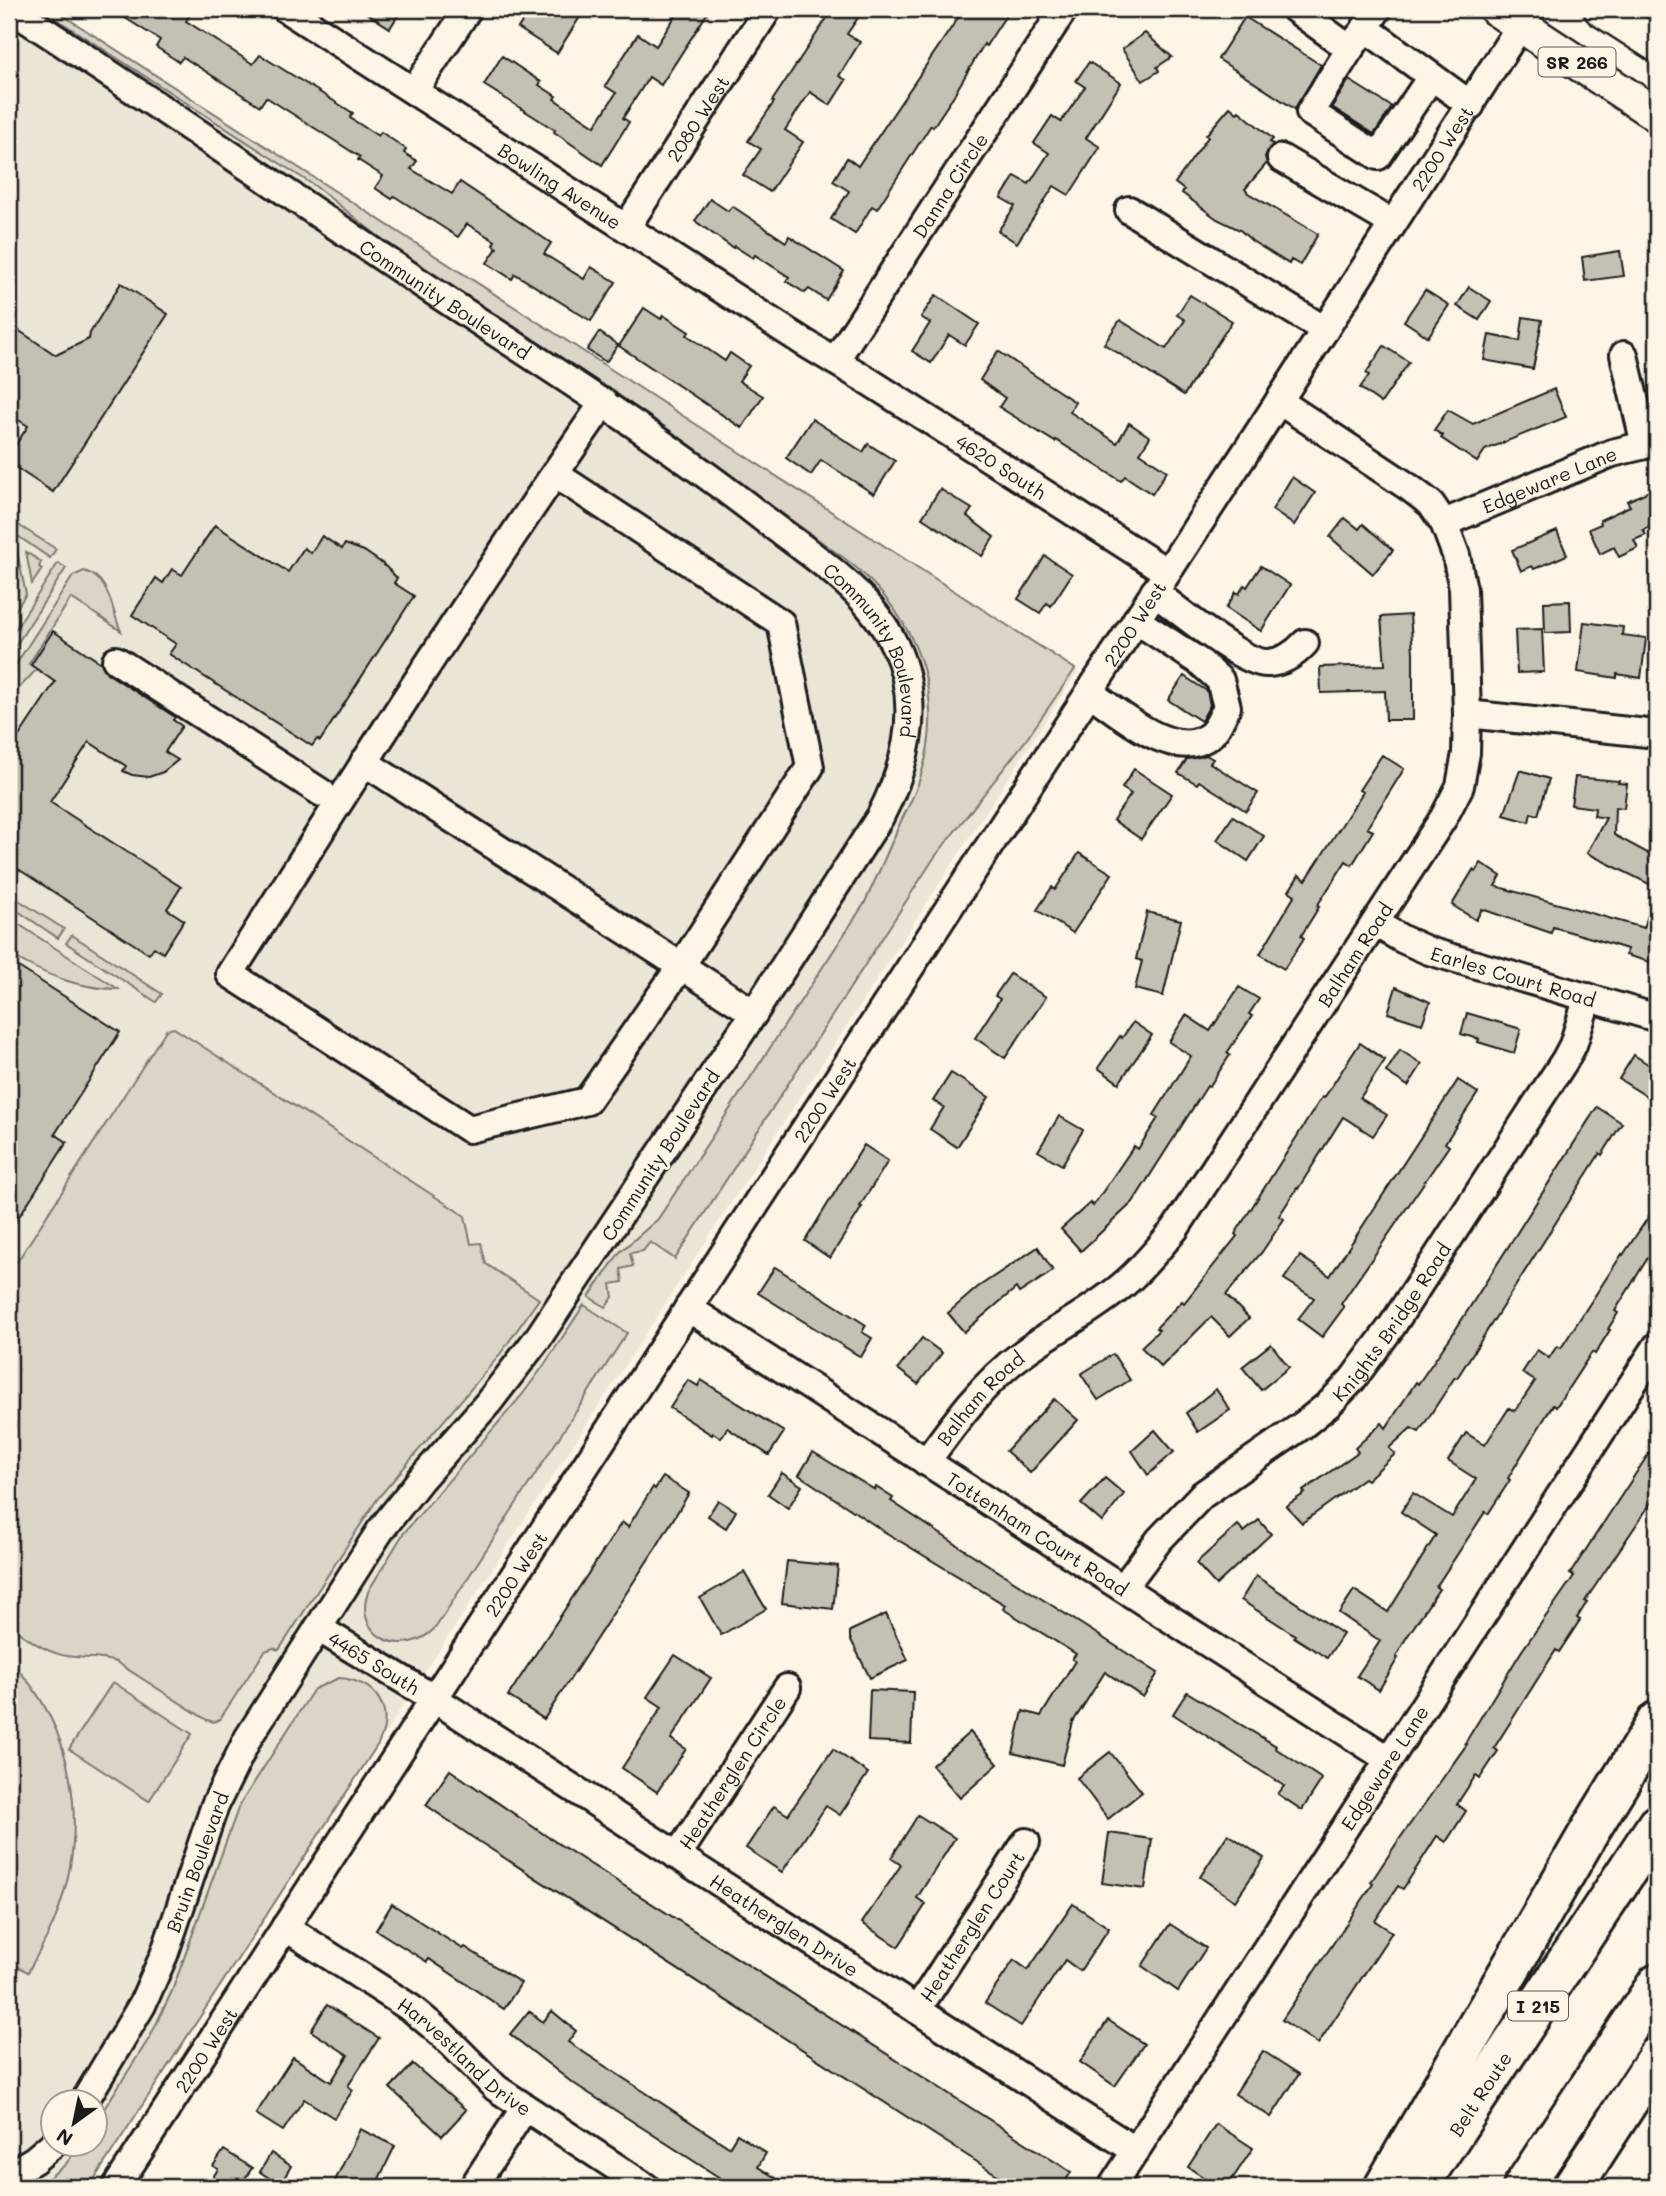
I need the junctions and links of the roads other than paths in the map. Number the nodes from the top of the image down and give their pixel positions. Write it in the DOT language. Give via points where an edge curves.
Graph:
graph roads {
  1 [pos="10,9"];
  2 [pos="286,9"];
  3 [pos="468,9"];
  4 [pos="768,9"];
  5 [pos="1064,9"];
  6 [pos="1295,9"];
  7 [pos="1601,9"];
  8 [pos="1516,14"];
  9 [pos="1364,29"];
  10 [pos="1657,45"];
  11 [pos="1431,77"];
  12 [pos="414,91"];
  13 [pos="1471,105"];
  14 [pos="1657,114"];
  15 [pos="1282,158"];
  16 [pos="1129,210"];
  17 [pos="1392,223"];
  18 [pos="626,228"];
  19 [pos="1325,330"];
  20 [pos="1624,355"];
  21 [pos="835,361"];
  22 [pos="1279,401"];
  23 [pos="604,402"];
  24 [pos="1651,444"];
  25 [pos="555,474"];
  26 [pos="1444,523"];
  27 [pos="1161,582"];
  28 [pos="1136,620"];
  29 [pos="1305,643"];
  30 [pos="116,660"];
  31 [pos="1090,692"];
  32 [pos="1467,714"];
  33 [pos="1657,734"];
  34 [pos="364,762"];
  35 [pos="323,793"];
  36 [pos="1375,923"];
  37 [pos="681,966"];
  38 [pos="1588,998"];
  39 [pos="754,1013"];
  40 [pos="1657,1018"];
  41 [pos="688,1308"];
  42 [pos="1657,1346"];
  43 [pos="926,1462"];
  44 [pos="1123,1588"];
  45 [pos="318,1628"];
  46 [pos="787,1688"];
  47 [pos="433,1698"];
  48 [pos="1657,1721"];
  49 [pos="1388,1759"];
  50 [pos="1657,1825"];
  51 [pos="1026,1842"];
  52 [pos="677,1856"];
  53 [pos="285,1927"];
  54 [pos="1657,1984"];
  55 [pos="917,2010"];
  56 [pos="1657,2057"];
  57 [pos="93,2088"];
  58 [pos="524,2109"];
  59 [pos="1136,2151"];
  60 [pos="38,2157"];
  61 [pos="9,2175"];
  62 [pos="116,2187"];
  63 [pos="473,2187"];
  64 [pos="646,2187"];
  65 [pos="1112,2187"];
  66 [pos="1384,2187"];
  67 [pos="1418,2187"];
  68 [pos="1522,2187"];
  69 [pos="1573,2187"];
  1 -- 23 [label="street, Community Boulevard"];
  2 -- 12 [label="street, Bowling Avenue"];
  3 -- 12 [label="street"];
  4 -- 18 [label="street, 2080 West"];
  5 -- 21 [label="street, Danna Circle"];
  6 -- 9 [label="street"];
  7 -- 10 [label="main road, SR 266"];
  8 -- 13 [label="street, 2200 West"];
  8 -- 14 [label="main road, SR 266"];
  9 -- 11 [label="street"];
  9 -- 11 [label="street" via="1310,113 1378,156"];
  11 -- 13 [label="street"];
  12 -- 18 [label="street, Bowling Avenue"];
  13 -- 17 [label="street, 2200 West"];
  15 -- 17 [label="street"];
  16 -- 19 [label="street"];
  17 -- 19 [label="street, 2200 West"];
  18 -- 21 [label="street, Bowling Avenue"];
  19 -- 22 [label="street, 2200 West"];
  20 -- 24 [label="street"];
  21 -- 27 [label="street, 4620 South"];
  22 -- 26 [label="street, Balham Road" via="1410,488 1431,504"];
  22 -- 27 [label="street, 2200 West"];
  23 -- 25 [label="street"];
  23 -- 39 [label="street, Community Boulevard" via="846,582 873,611 894,644 908,686 910,729 892,794"];
  24 -- 26 [label="street, Edgeware Lane" via="1612,453"];
  25 -- 34 [label="street"];
  25 -- 37 [label="street" via="780,623 810,767"];
  26 -- 32 [label="street, Balham Road" via="1463,589"];
  27 -- 28 [label="street, 2200 West"];
  27 -- 29 [label="street, 4620 South" via="1245,657 1267,663 1292,656"];
  28 -- 31 [label="street, 2200 West"];
  28 -- 31 [label="street" via="1220,680 1227,708 1210,735 1187,746 1162,740"];
  30 -- 35 [label="street"];
  31 -- 41 [label="street, 2200 West"];
  32 -- 33 [label="street"];
  32 -- 36 [label="street, Balham Road" via="1460,786"];
  34 -- 37 [label="street"];
  34 -- 37 [label="street" via="230,974 469,1129 587,1101"];
  36 -- 38 [label="street, Earles Court Road" via="1429,951"];
  36 -- 43 [label="street, Balham Road" via="1156,1252 1124,1284 998,1374"];
  37 -- 39 [label="street"];
  38 -- 40 [label="street, Earles Court Road"];
  38 -- 44 [label="street, Knights Bridge Road" via="1565,1060 1359,1371 1303,1425 1202,1495 1159,1539"];
  39 -- 45 [label="street, Community Boulevard" via="538,1338 388,1521"];
  41 -- 43 [label="street, Tottenham Court Road"];
  41 -- 47 [label="street, 2200 West"];
  42 -- 49 [label="street, Edgeware Lane"];
  43 -- 44 [label="street, Tottenham Court Road"];
  44 -- 49 [label="street, Tottenham Court Road"];
  45 -- 47 [label="street, 4465 South"];
  45 -- 57 [label="street, Bruin Boulevard" via="230,1771 159,1968"];
  46 -- 52 [label="street, Heatherglen Circle"];
  47 -- 52 [label="street, Heatherglen Drive"];
  47 -- 53 [label="street, 2200 West"];
  48 -- 66 [label="highway"];
  49 -- 59 [label="street, Edgeware Lane"];
  50 -- 67 [label="highway, Belt Route / I 215"];
  51 -- 55 [label="street, Heatherglen Court"];
  52 -- 55 [label="street, Heatherglen Drive"];
  53 -- 58 [label="street, Harvestland Drive" via="412,2010"];
  53 -- 62 [label="street, 2200 West"];
  54 -- 68 [label="highway"];
  55 -- 59 [label="street, Heatherglen Drive"];
  56 -- 69 [label="highway"];
  58 -- 63 [label="street"];
  58 -- 64 [label="street, Harvestland Drive"];
  59 -- 65 [label="street, Edgeware Lane"];
  60 -- 61 [label="street"];
}
